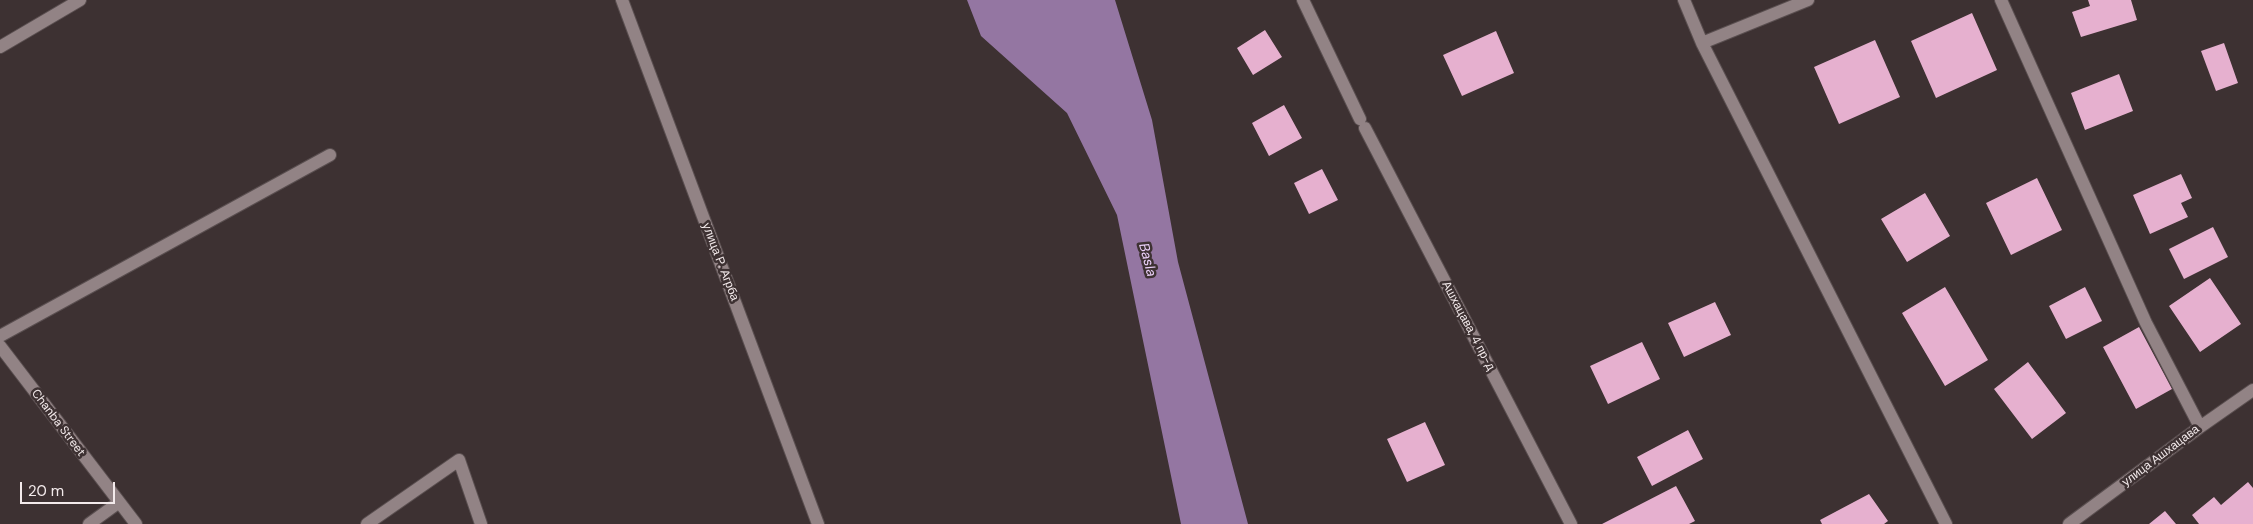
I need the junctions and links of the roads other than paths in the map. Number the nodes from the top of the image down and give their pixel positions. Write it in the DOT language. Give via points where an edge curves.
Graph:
graph roads {
  1 [pos="80,0"];
  2 [pos="622,0"];
  3 [pos="1303,0"];
  4 [pos="1684,0"];
  5 [pos="1808,0"];
  6 [pos="2001,0"];
  7 [pos="1702,43"];
  8 [pos="0,47"];
  9 [pos="330,155"];
  10 [pos="0,336"];
  11 [pos="0,346"];
  12 [pos="2253,390"];
  13 [pos="2200,427"];
  14 [pos="118,503"];
  15 [pos="89,524"];
  16 [pos="136,524"];
  17 [pos="367,524"];
  18 [pos="481,524"];
  19 [pos="818,524"];
  20 [pos="1571,524"];
  21 [pos="1946,524"];
  22 [pos="2069,524"];
  1 -- 8 [label="street"];
  2 -- 19 [label="street, улица Р. Агрба"];
  3 -- 20 [label="street, Ашхацава, 4 пр-д" via="1362,123"];
  4 -- 7 [label="street"];
  5 -- 7 [label="street"];
  6 -- 13 [label="street" via="2146,323"];
  7 -- 21 [label="street"];
  9 -- 10 [label="street"];
  11 -- 14 [label="street, Chanba Street"];
  12 -- 13 [label="street, улица Ашхацава"];
  13 -- 22 [label="street, улица Ашхацава"];
  14 -- 15 [label="street"];
  14 -- 16 [label="street, Chanba Street"];
  17 -- 18 [label="street" via="459,460"];
}
